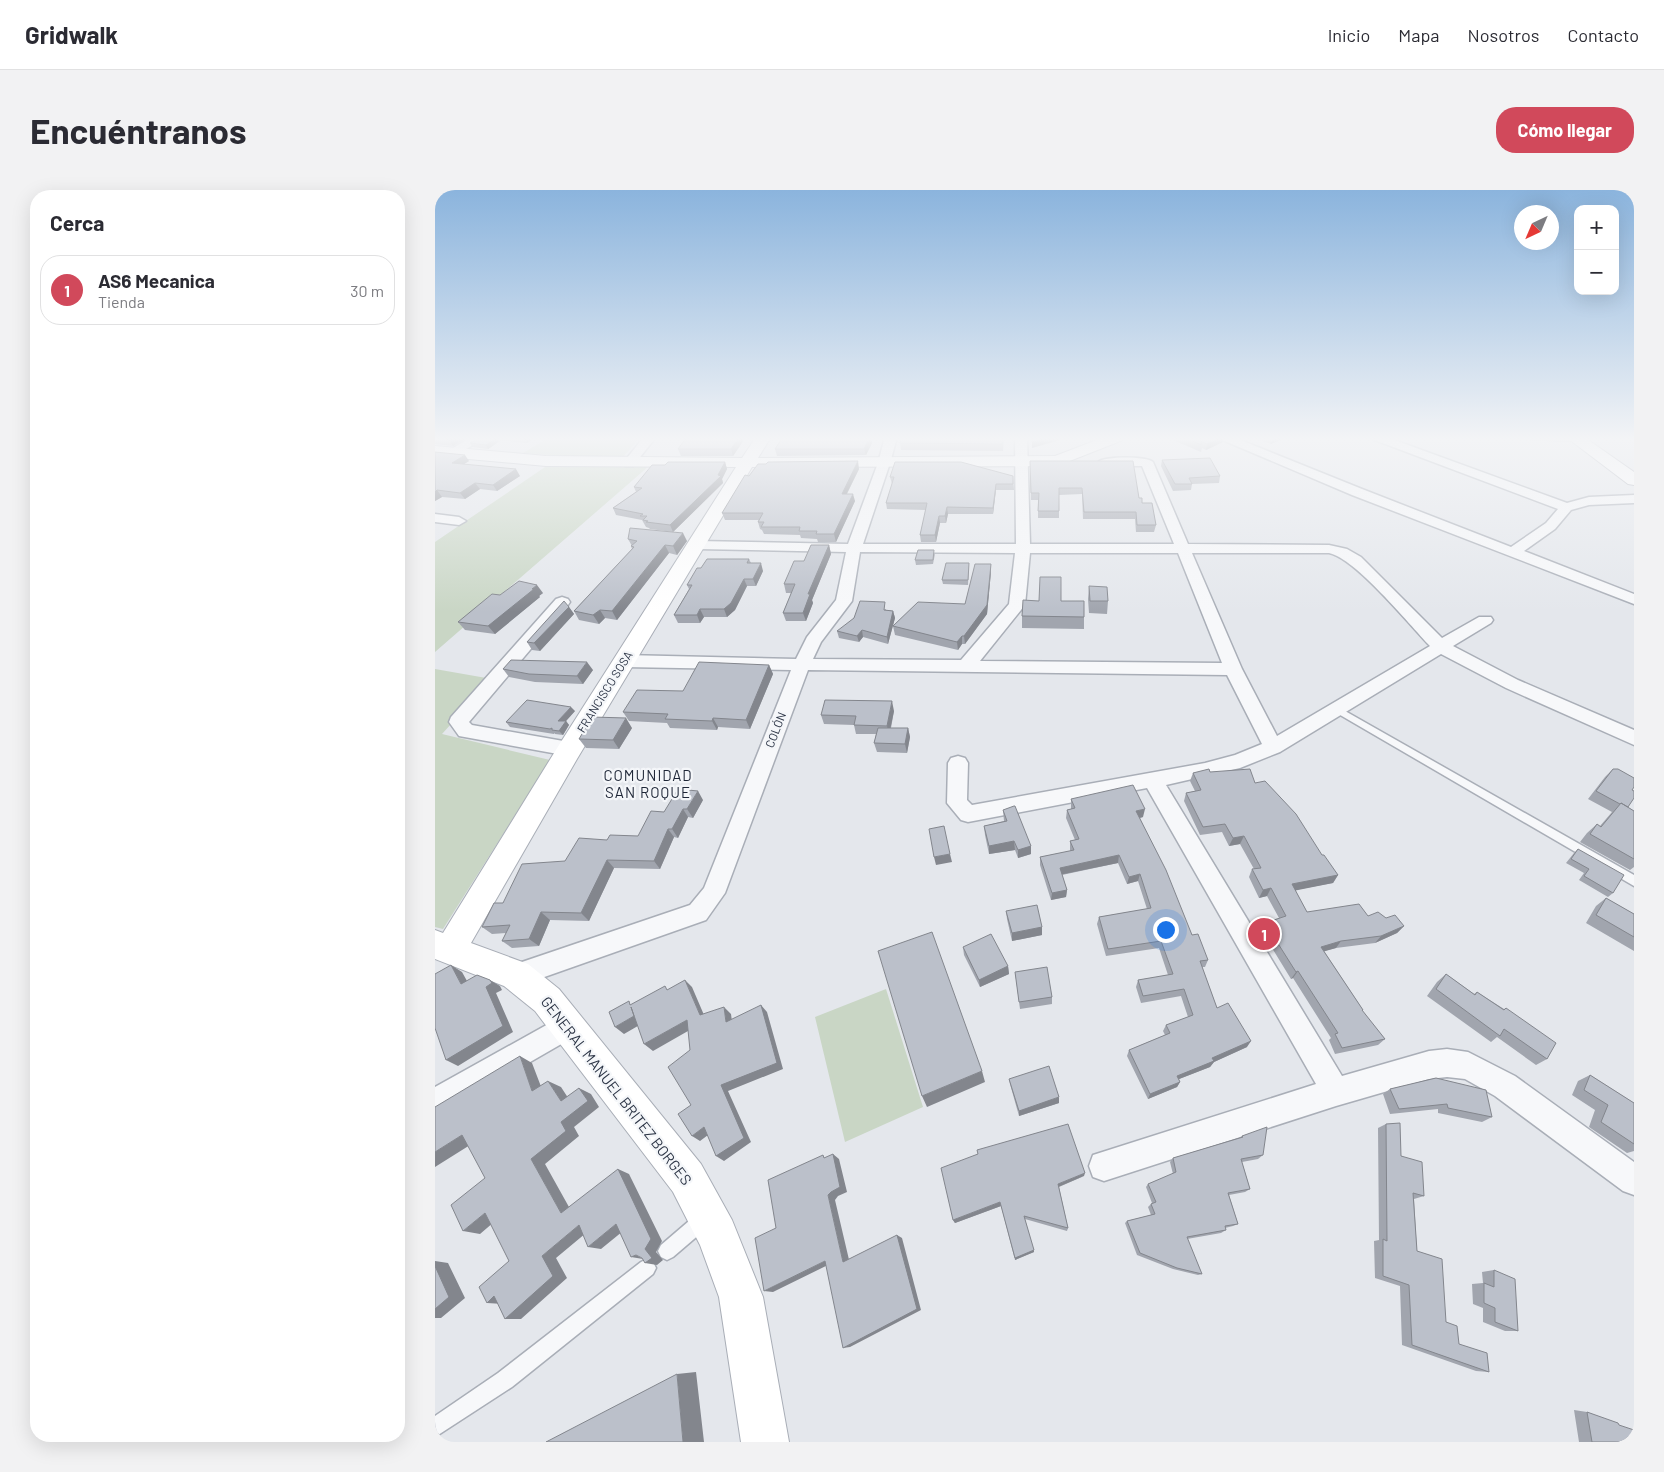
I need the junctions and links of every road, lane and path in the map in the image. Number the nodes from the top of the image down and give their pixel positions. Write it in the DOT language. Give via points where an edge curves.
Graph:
graph roads {
  1 [pos="728,495"];
  2 [pos="872,495"];
  3 [pos="1023,495"];
  4 [pos="1161,495"];
  5 [pos="1366,495"];
  6 [pos="1535,495"];
  7 [pos="1634,499"];
  8 [pos="1566,507"];
  9 [pos="435,518"];
  10 [pos="459,521"];
  11 [pos="697,545"];
  12 [pos="854,548"];
  13 [pos="1023,548"];
  14 [pos="1184,548"];
  15 [pos="1513,552"];
  16 [pos="1634,600"];
  17 [pos="563,602"];
  18 [pos="1485,620"];
  19 [pos="1441,647"];
  20 [pos="625,661"];
  21 [pos="967,665"];
  22 [pos="801,666"];
  23 [pos="1233,669"];
  24 [pos="1338,710"];
  25 [pos="1634,738"];
  26 [pos="1273,747"];
  27 [pos="569,749"];
  28 [pos="958,762"];
  29 [pos="1153,780"];
  30 [pos="1634,881"];
  31 [pos="443,946"];
  32 [pos="516,975"];
  33 [pos="568,1026"];
  34 [pos="1336,1092"];
  35 [pos="435,1103"];
  36 [pos="1104,1166"];
  37 [pos="1634,1180"];
  38 [pos="707,1216"];
  39 [pos="667,1251"];
  40 [pos="647,1268"];
  41 [pos="435,1427"];
  42 [pos="765,1442"];
  1 -- 11 [label="street, FRANCISCO SOSA"];
  2 -- 12 [label="street, COLÓN"];
  3 -- 13 [label="street"];
  4 -- 14 [label="street"];
  5 -- 15 [label="street"];
  6 -- 8 [label="street"];
  7 -- 8 [label="street" via="1603,499"];
  8 -- 15 [label="street" via="1559,519"];
  9 -- 10 [label="street"];
  11 -- 12 [label="street"];
  11 -- 20 [label="street, FRANCISCO SOSA"];
  12 -- 13 [label="street"];
  12 -- 22 [label="street, COLÓN" via="844,600 813,641"];
  13 -- 14 [label="street"];
  13 -- 21 [label="street" via="1017,606"];
  14 -- 19 [label="street" via="1340,551 1350,555"];
  14 -- 23 [label="street"];
  15 -- 16 [label="street"];
  17 -- 27 [label="street" via="458,722 466,731"];
  18 -- 19 [label="street"];
  19 -- 24 [label="street"];
  19 -- 25 [label="street" via="1511,684"];
  20 -- 22 [label="street"];
  20 -- 27 [label="street, FRANCISCO SOSA"];
  21 -- 22 [label="street"];
  21 -- 23 [label="street"];
  22 -- 32 [label="street, COLÓN" via="713,893 698,913"];
  23 -- 26 [label="street"];
  24 -- 26 [label="street"];
  24 -- 30 [label="lane"];
  26 -- 29 [label="street" via="1240,761"];
  27 -- 31 [label="street, FRANCISCO SOSA"];
  28 -- 29 [label="street" via="957,803 968,814"];
  29 -- 34 [label="street"];
  31 -- 32 [label="street, GENERAL MANUEL BRITEZ BORGES"];
  32 -- 33 [label="street, GENERAL MANUEL BRITEZ BORGES" via="547,1000"];
  33 -- 35 [label="street"];
  33 -- 38 [label="street, GENERAL MANUEL BRITEZ BORGES" via="687,1178"];
  34 -- 36 [label="street"];
  34 -- 37 [label="street" via="1429,1065 1468,1066 1505,1086"];
  38 -- 39 [label="lane"];
  38 -- 42 [label="street, GENERAL MANUEL BRITEZ BORGES" via="741,1297"];
  40 -- 41 [label="lane" via="505,1380"];
}
